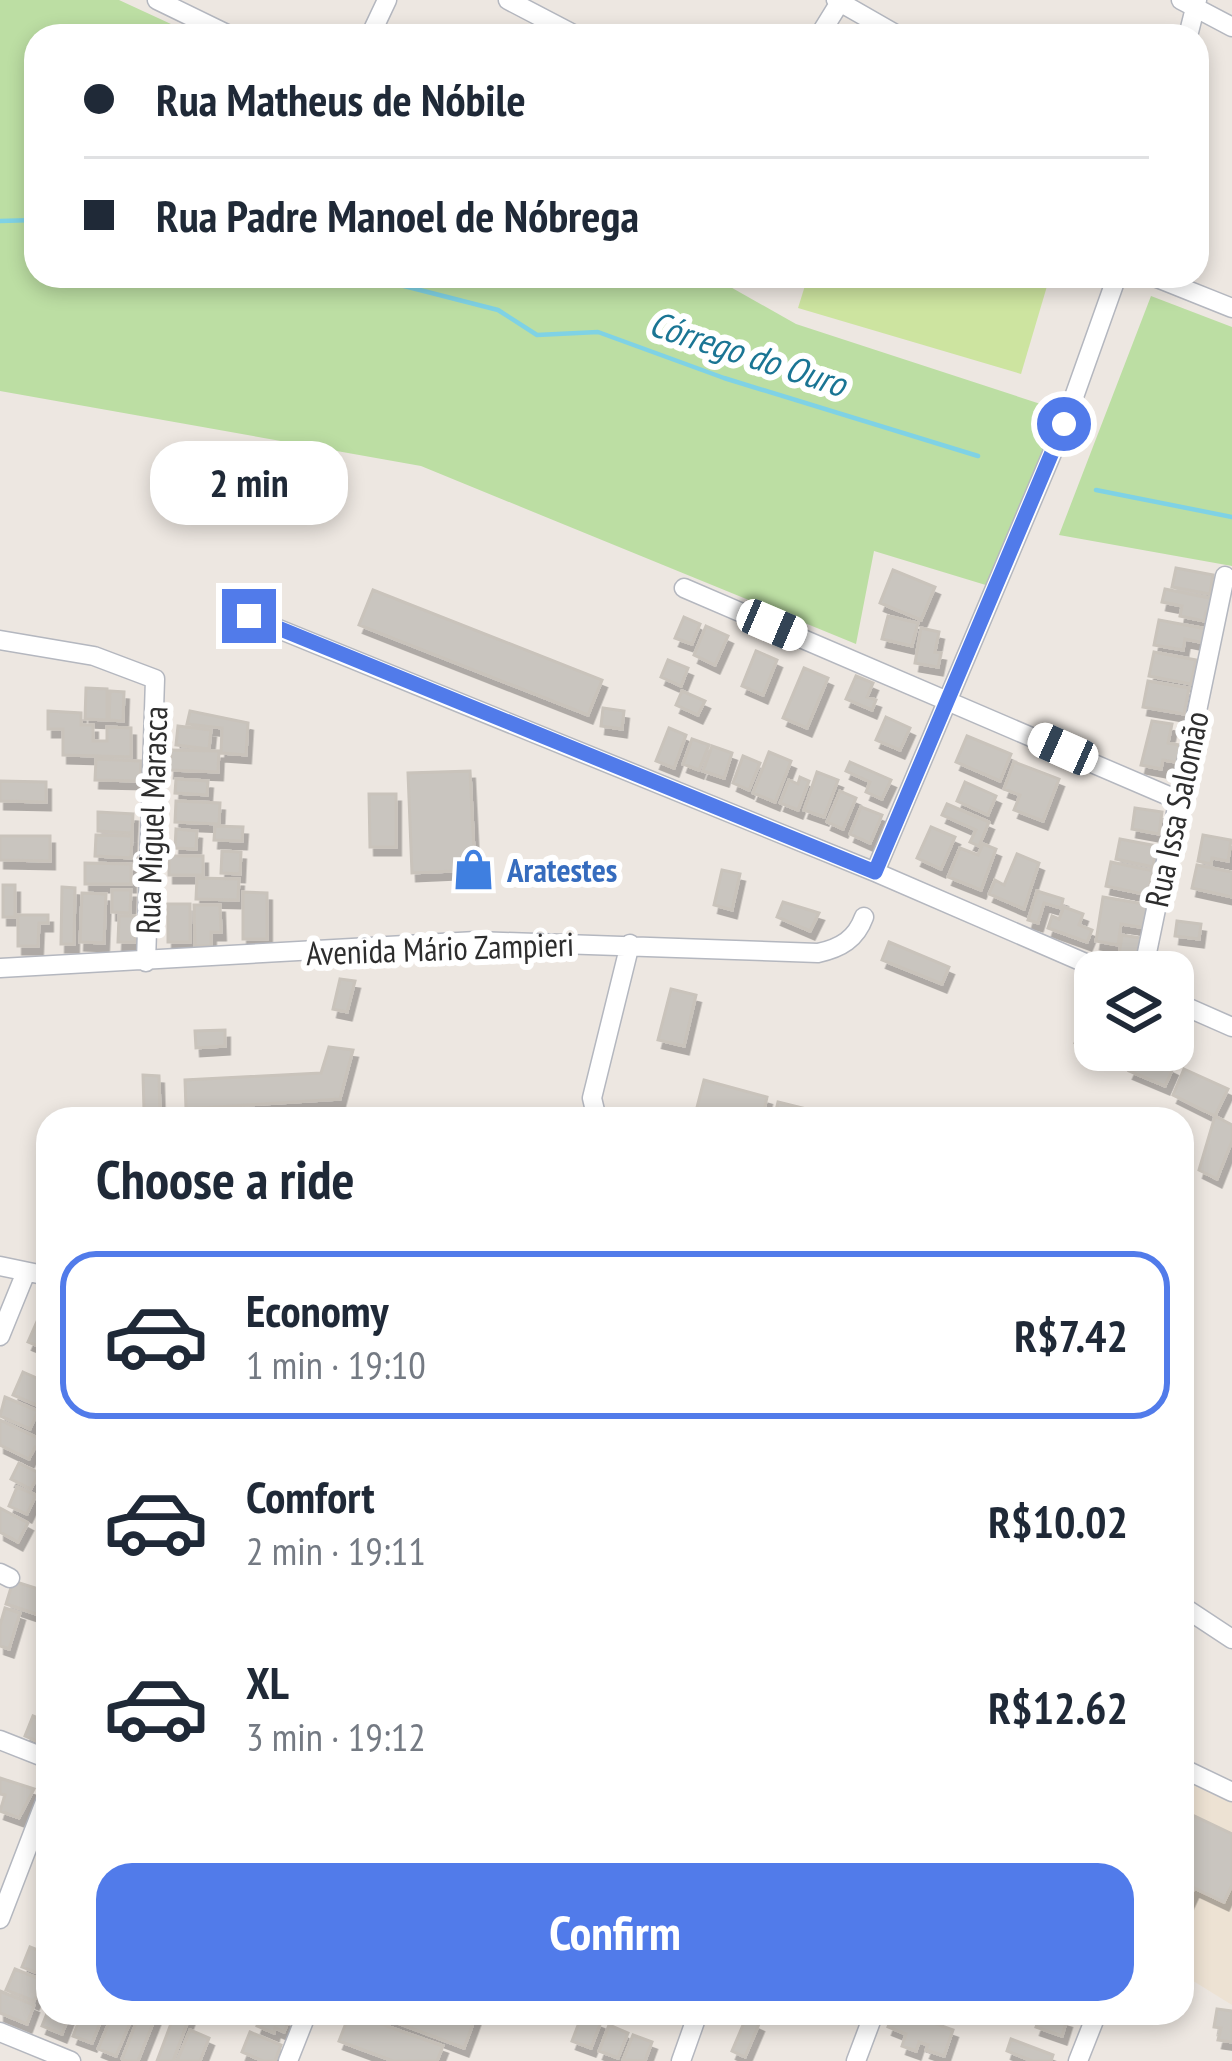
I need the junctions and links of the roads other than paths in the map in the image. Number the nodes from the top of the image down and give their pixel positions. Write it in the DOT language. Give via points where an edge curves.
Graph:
graph roads {
  1 [pos="157,0"];
  2 [pos="508,0"];
  3 [pos="838,1"];
  4 [pos="1191,3"];
  5 [pos="551,10"];
  6 [pos="206,24"];
  7 [pos="878,24"];
  8 [pos="1232,27"];
  9 [pos="1232,284"];
  10 [pos="1113,288"];
  11 [pos="1182,288"];
  12 [pos="1228,306"];
  13 [pos="1225,576"];
  14 [pos="683,588"];
  15 [pos="249,616"];
  16 [pos="0,640"];
  17 [pos="948,699"];
  18 [pos="1178,800"];
  19 [pos="875,872"];
  20 [pos="864,917"];
  21 [pos="630,944"];
  22 [pos="1147,951"];
  23 [pos="1074,958"];
  24 [pos="146,962"];
  25 [pos="0,968"];
  26 [pos="1194,1010"];
  27 [pos="1232,1027"];
  28 [pos="594,1107"];
  29 [pos="0,1267"];
  30 [pos="26,1272"];
  31 [pos="36,1274"];
  32 [pos="0,1336"];
  33 [pos="1194,1614"];
  34 [pos="1232,1639"];
  35 [pos="0,1740"];
  36 [pos="36,1754"];
  37 [pos="1194,1774"];
  38 [pos="1232,1792"];
  39 [pos="36,1825"];
  40 [pos="0,1919"];
  41 [pos="302,2025"];
  42 [pos="695,2025"];
  43 [pos="870,2025"];
  44 [pos="1092,2025"];
  45 [pos="0,2032"];
  46 [pos="685,2060"];
  47 [pos="70,2061"];
  48 [pos="288,2061"];
  49 [pos="856,2061"];
  50 [pos="1078,2061"];
  1 -- 6 [label="street"];
  2 -- 5 [label="street"];
  3 -- 7 [label="street"];
  4 -- 8 [label="street"];
  9 -- 12 [label="street"];
  10 -- 17 [label="street"];
  11 -- 12 [label="street"];
  13 -- 18 [label="street, Rua Issa Salomão"];
  14 -- 17 [label="street"];
  15 -- 19 [label="street"];
  16 -- 24 [label="street, Rua Miguel Marasca" via="94,656 155,679"];
  17 -- 18 [label="street"];
  17 -- 19 [label="street"];
  18 -- 22 [label="street, Rua Issa Salomão"];
  19 -- 23 [label="street"];
  20 -- 21 [label="street, Avenida Mário Zampieri" via="848,942 818,953"];
  21 -- 24 [label="street, Avenida Mário Zampieri" via="476,941"];
  21 -- 28 [label="street"];
  24 -- 25 [label="street, Avenida Mário Zampieri"];
  26 -- 27 [label="street"];
  29 -- 30 [label="street"];
  30 -- 31 [label="street"];
  30 -- 32 [label="street"];
  33 -- 34 [label="street"];
  35 -- 36 [label="street"];
  37 -- 38 [label="street"];
  39 -- 40 [label="street"];
  41 -- 48 [label="street"];
  42 -- 46 [label="street"];
  43 -- 49 [label="street"];
  44 -- 50 [label="street"];
  45 -- 47 [label="street"];
}
